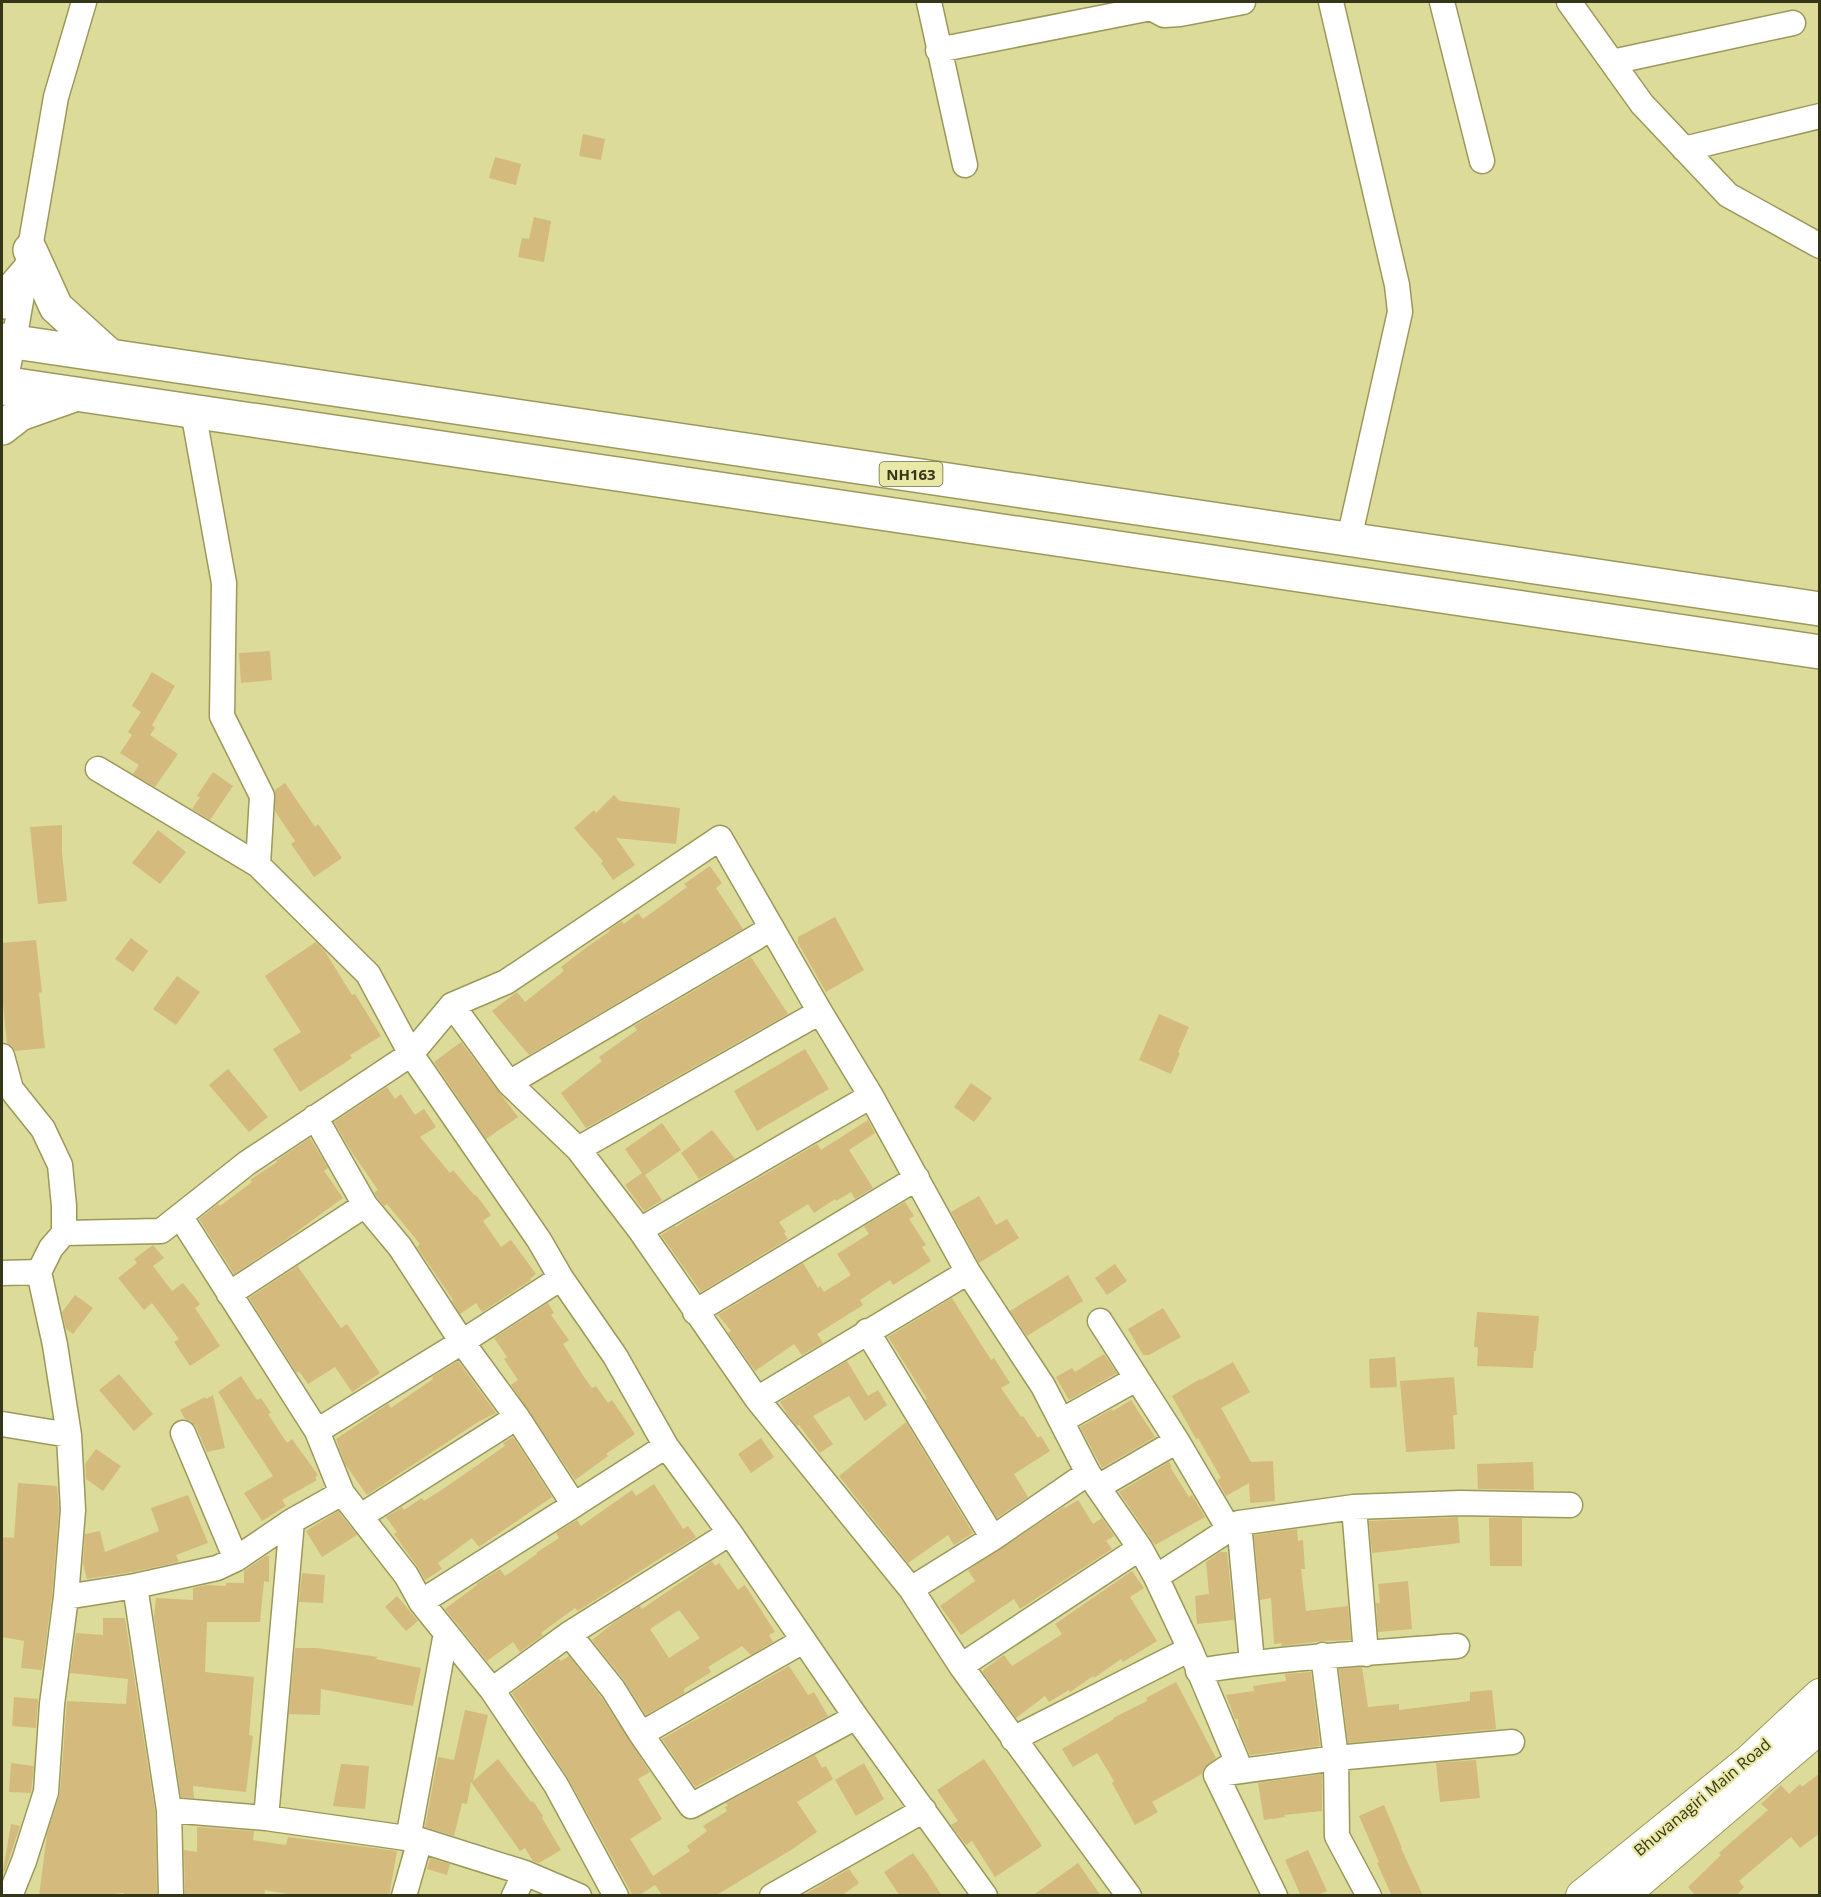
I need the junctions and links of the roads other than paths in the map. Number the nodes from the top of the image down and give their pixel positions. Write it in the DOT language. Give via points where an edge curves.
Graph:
graph roads {
  1 [pos="84,2"];
  2 [pos="929,2"];
  3 [pos="1243,2"];
  4 [pos="1331,2"];
  5 [pos="1442,2"];
  6 [pos="1569,2"];
  7 [pos="1153,5"];
  8 [pos="1793,23"];
  9 [pos="938,50"];
  10 [pos="1612,62"];
  11 [pos="1820,116"];
  12 [pos="1684,149"];
  13 [pos="1482,161"];
  14 [pos="965,165"];
  15 [pos="1820,246"];
  16 [pos="28,262"];
  17 [pos="2,302"];
  18 [pos="8,341"];
  19 [pos="110,356"];
  20 [pos="2,386"];
  21 [pos="76,394"];
  22 [pos="193,411"];
  23 [pos="2,428"];
  24 [pos="1349,539"];
  25 [pos="1820,609"];
  26 [pos="1820,652"];
  27 [pos="98,769"];
  28 [pos="258,865"];
  29 [pos="772,928"];
  30 [pos="452,1005"];
  31 [pos="820,1012"];
  32 [pos="411,1054"];
  33 [pos="2,1056"];
  34 [pos="509,1083"];
  35 [pos="871,1096"];
  36 [pos="315,1117"];
  37 [pos="578,1149"];
  38 [pos="917,1178"];
  39 [pos="365,1205"];
  40 [pos="180,1216"];
  41 [pos="640,1230"];
  42 [pos="64,1233"];
  43 [pos="39,1272"];
  44 [pos="968,1272"];
  45 [pos="2,1273"];
  46 [pos="561,1278"];
  47 [pos="229,1294"];
  48 [pos="695,1312"];
  49 [pos="1100,1321"];
  50 [pos="867,1331"];
  51 [pos="462,1342"];
  52 [pos="1136,1379"];
  53 [pos="757,1399"];
  54 [pos="517,1417"];
  55 [pos="1061,1421"];
  56 [pos="2,1424"];
  57 [pos="317,1431"];
  58 [pos="183,1433"];
  59 [pos="69,1435"];
  60 [pos="1177,1441"];
  61 [pos="666,1446"];
  62 [pos="1093,1480"];
  63 [pos="342,1493"];
  64 [pos="574,1505"];
  65 [pos="1570,1505"];
  66 [pos="1354,1507"];
  67 [pos="361,1516"];
  68 [pos="292,1521"];
  69 [pos="1234,1526"];
  70 [pos="730,1533"];
  71 [pos="993,1538"];
  72 [pos="1140,1548"];
  73 [pos="236,1559"];
  74 [pos="1156,1577"];
  75 [pos="135,1586"];
  76 [pos="911,1589"];
  77 [pos="66,1597"];
  78 [pos="421,1602"];
  79 [pos="446,1633"];
  80 [pos="569,1634"];
  81 [pos="803,1641"];
  82 [pos="1457,1646"];
  83 [pos="1366,1654"];
  84 [pos="1323,1655"];
  85 [pos="1194,1660"];
  86 [pos="1252,1662"];
  87 [pos="961,1666"];
  88 [pos="492,1690"];
  89 [pos="1820,1695"];
  90 [pos="856,1717"];
  91 [pos="1820,1727"];
  92 [pos="641,1734"];
  93 [pos="1013,1739"];
  94 [pos="1512,1742"];
  95 [pos="1336,1758"];
  96 [pos="1216,1775"];
  97 [pos="169,1810"];
  98 [pos="924,1810"];
  99 [pos="266,1818"];
  100 [pos="414,1840"];
  101 [pos="525,1873"];
  102 [pos="781,1893"];
  103 [pos="10,1896"];
  104 [pos="171,1896"];
  105 [pos="404,1896"];
  106 [pos="513,1896"];
  107 [pos="579,1896"];
  108 [pos="616,1896"];
  109 [pos="985,1896"];
  110 [pos="1129,1896"];
  111 [pos="1275,1896"];
  112 [pos="1369,1896"];
  113 [pos="1582,1896"];
  114 [pos="1622,1896"];
  1 -- 16 [label="street" via="56,97"];
  2 -- 9 [label="street"];
  3 -- 7 [label="street" via="1164,15"];
  4 -- 24 [label="street" via="1400,312"];
  5 -- 13 [label="street"];
  6 -- 10 [label="street"];
  7 -- 9 [label="street"];
  8 -- 10 [label="street"];
  9 -- 14 [label="street"];
  10 -- 12 [label="street" via="1642,104"];
  11 -- 12 [label="street"];
  12 -- 15 [label="street" via="1728,195"];
  16 -- 17 [label="highway"];
  16 -- 18 [label="street"];
  16 -- 19 [label="highway" via="56,307"];
  18 -- 19 [label="highway, NH163"];
  18 -- 20 [label="street"];
  19 -- 24 [label="highway, NH163"];
  20 -- 21 [label="highway"];
  21 -- 22 [label="highway"];
  21 -- 23 [label="highway" via="20,414"];
  22 -- 26 [label="highway"];
  22 -- 28 [label="street" via="224,583 222,716 262,796"];
  24 -- 25 [label="highway, NH163"];
  27 -- 28 [label="street"];
  28 -- 32 [label="street" via="368,974"];
  29 -- 30 [label="street" via="720,838 506,982"];
  29 -- 31 [label="street"];
  29 -- 34 [label="street"];
  30 -- 32 [label="street"];
  30 -- 34 [label="street"];
  31 -- 35 [label="street"];
  31 -- 37 [label="street"];
  32 -- 36 [label="street"];
  32 -- 46 [label="street"];
  33 -- 42 [label="street" via="11,1089 43,1130 60,1165"];
  34 -- 37 [label="street"];
  35 -- 38 [label="street"];
  35 -- 41 [label="street"];
  36 -- 39 [label="street"];
  36 -- 40 [label="street" via="247,1163"];
  37 -- 41 [label="street"];
  38 -- 44 [label="street"];
  38 -- 48 [label="street"];
  39 -- 47 [label="street"];
  39 -- 51 [label="street" via="400,1248"];
  40 -- 42 [label="street" via="161,1232"];
  40 -- 47 [label="street"];
  41 -- 48 [label="street"];
  42 -- 43 [label="street"];
  43 -- 45 [label="street"];
  43 -- 59 [label="street"];
  44 -- 50 [label="street"];
  44 -- 55 [label="street" via="1043,1386"];
  46 -- 51 [label="street"];
  46 -- 61 [label="street" via="615,1356"];
  47 -- 57 [label="street"];
  48 -- 53 [label="street"];
  49 -- 52 [label="street"];
  50 -- 53 [label="street"];
  50 -- 71 [label="street"];
  51 -- 54 [label="street"];
  51 -- 57 [label="street"];
  52 -- 55 [label="street"];
  52 -- 60 [label="street"];
  53 -- 76 [label="street"];
  54 -- 64 [label="street"];
  54 -- 67 [label="street"];
  55 -- 62 [label="street"];
  56 -- 59 [label="street"];
  57 -- 63 [label="street"];
  58 -- 73 [label="street"];
  59 -- 77 [label="street" via="72,1510"];
  60 -- 62 [label="street"];
  60 -- 69 [label="street"];
  61 -- 64 [label="street"];
  61 -- 70 [label="street"];
  62 -- 71 [label="street"];
  62 -- 72 [label="street"];
  63 -- 67 [label="street"];
  63 -- 68 [label="street"];
  64 -- 78 [label="street"];
  65 -- 66 [label="street" via="1460,1503"];
  66 -- 69 [label="street"];
  66 -- 83 [label="street"];
  67 -- 78 [label="street" via="406,1575"];
  68 -- 73 [label="street"];
  68 -- 99 [label="street"];
  69 -- 74 [label="street"];
  69 -- 86 [label="street"];
  70 -- 80 [label="street"];
  70 -- 81 [label="street"];
  71 -- 76 [label="street"];
  72 -- 74 [label="street"];
  72 -- 87 [label="street"];
  73 -- 75 [label="street" via="217,1568"];
  74 -- 85 [label="street"];
  75 -- 77 [label="street"];
  75 -- 97 [label="street"];
  76 -- 87 [label="street"];
  77 -- 103 [label="street" via="52,1704 46,1792"];
  78 -- 79 [label="street"];
  79 -- 88 [label="street"];
  79 -- 100 [label="street"];
  80 -- 88 [label="street"];
  80 -- 92 [label="street" via="613,1689"];
  81 -- 90 [label="street"];
  81 -- 92 [label="street"];
  82 -- 83 [label="street"];
  83 -- 84 [label="street"];
  84 -- 86 [label="street"];
  84 -- 95 [label="street"];
  85 -- 86 [label="street"];
  85 -- 93 [label="street"];
  85 -- 96 [label="street" via="1237,1761"];
  87 -- 93 [label="street"];
  88 -- 108 [label="street" via="556,1785"];
  89 -- 113 [label="main road, Bhuvanagiri Main Road" via="1749,1761"];
  90 -- 92 [label="street" via="691,1806"];
  90 -- 98 [label="street"];
  91 -- 114 [label="main road, Bhuvanagiri Main Road"];
  93 -- 110 [label="street"];
  94 -- 95 [label="street"];
  95 -- 96 [label="street"];
  95 -- 112 [label="street" via="1336,1836"];
  96 -- 111 [label="street"];
  97 -- 99 [label="street"];
  97 -- 104 [label="street"];
  98 -- 102 [label="street"];
  98 -- 109 [label="street"];
  99 -- 100 [label="street"];
  100 -- 101 [label="street"];
  100 -- 105 [label="street"];
  101 -- 106 [label="street"];
  101 -- 107 [label="street"];
}
